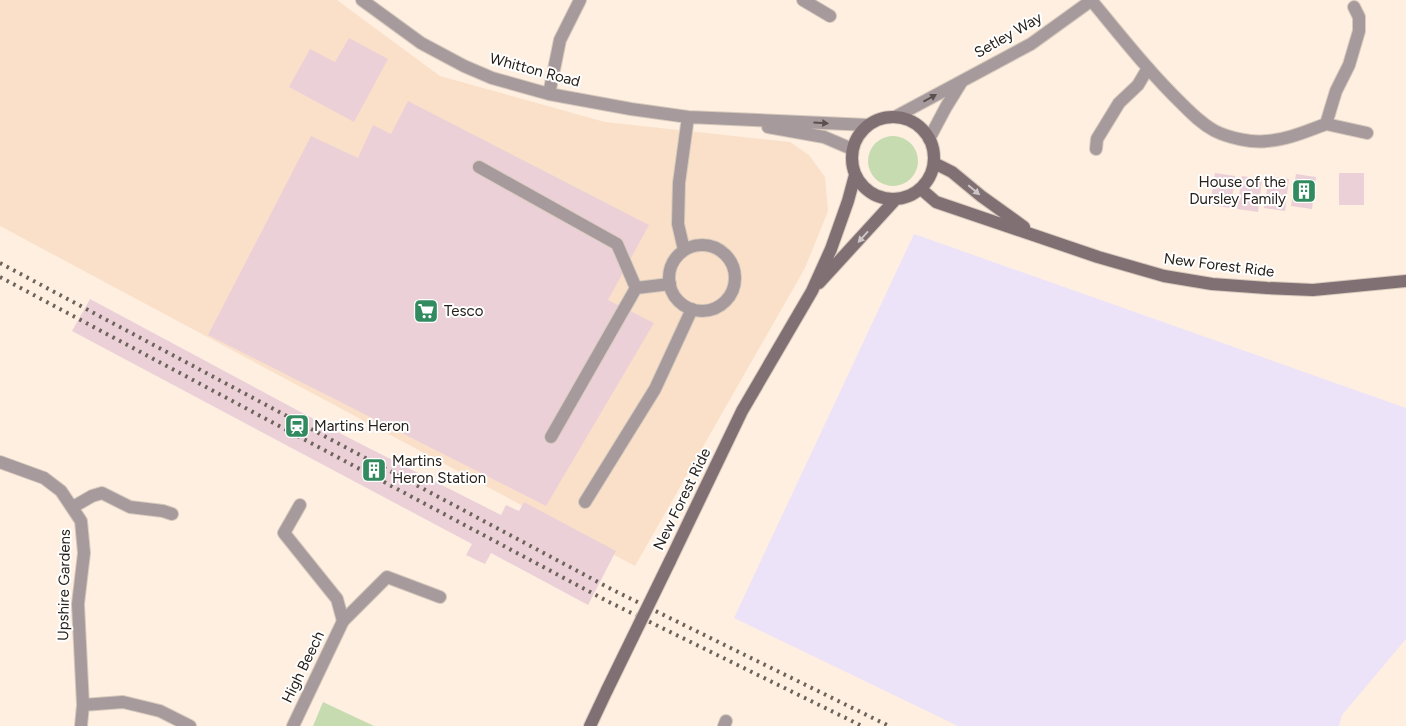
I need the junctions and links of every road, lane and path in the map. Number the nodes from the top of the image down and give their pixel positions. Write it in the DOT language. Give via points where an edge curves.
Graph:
graph roads {
  1 [pos="362,0"];
  2 [pos="580,0"];
  3 [pos="802,0"];
  4 [pos="1091,0"];
  5 [pos="1354,7"];
  6 [pos="830,16"];
  7 [pos="1148,68"];
  8 [pos="964,79"];
  9 [pos="549,94"];
  10 [pos="688,117"];
  11 [pos="720,117"];
  12 [pos="895,117"];
  13 [pos="1326,124"];
  14 [pos="868,125"];
  15 [pos="1367,133"];
  16 [pos="930,138"];
  17 [pos="852,149"];
  18 [pos="1096,149"];
  19 [pos="934,163"];
  20 [pos="480,167"];
  21 [pos="855,176"];
  22 [pos="922,189"];
  23 [pos="895,200"];
  24 [pos="1034,234"];
  25 [pos="684,250"];
  26 [pos="1406,281"];
  27 [pos="670,284"];
  28 [pos="636,288"];
  29 [pos="812,291"];
  30 [pos="692,309"];
  31 [pos="551,437"];
  32 [pos="0,462"];
  33 [pos="586,502"];
  34 [pos="300,506"];
  35 [pos="73,507"];
  36 [pos="172,514"];
  37 [pos="440,597"];
  38 [pos="343,621"];
  39 [pos="83,705"];
  40 [pos="81,726"];
  41 [pos="190,726"];
  42 [pos="293,726"];
  43 [pos="590,726"];
  1 -- 9 [label="street, Whitton Road" via="421,43 464,66 492,78"];
  2 -- 9 [label="street" via="560,40"];
  3 -- 6 [label="street"];
  4 -- 7 [label="street"];
  4 -- 8 [label="street, Setley Way" via="1031,44"];
  5 -- 13 [label="street" via="1359,17 1359,31"];
  7 -- 13 [label="street" via="1199,120 1230,136 1267,141"];
  7 -- 18 [label="street" via="1138,85 1119,103 1097,139"];
  12 -- 8 [label="street, Setley Way, one-way"];
  8 -- 16 [label="street, Setley Way"];
  9 -- 10 [label="street, Whitton Road"];
  10 -- 11 [label="street, Whitton Road"];
  10 -- 25 [label="street" via="679,182 678,224"];
  11 -- 14 [label="street, Whitton Road, one-way"];
  11 -- 17 [label="street, Whitton Road" via="824,137"];
  12 -- 14 [label="main road" via="886,117"];
  12 -- 16 [label="main road" via="909,120"];
  13 -- 15 [label="street"];
  14 -- 17 [label="main road"];
  16 -- 19 [label="main road"];
  17 -- 21 [label="main road, New Forest Ride"];
  19 -- 22 [label="main road"];
  19 -- 24 [label="main road, New Forest Ride, one-way" via="952,172"];
  20 -- 28 [label="street" via="617,244"];
  21 -- 23 [label="main road" via="871,194"];
  21 -- 29 [label="main road, New Forest Ride" via="831,249"];
  22 -- 23 [label="main road, New Forest Ride"];
  22 -- 24 [label="main road, New Forest Ride" via="936,202"];
  23 -- 29 [label="main road, New Forest Ride, one-way"];
  24 -- 26 [label="main road, New Forest Ride" via="1164,276 1212,284 1313,290"];
  25 -- 27 [label="street" via="672,265"];
  25 -- 30 [label="street" via="694,245 716,247 729,258 735,273 733,290 724,303 714,309"];
  27 -- 28 [label="street"];
  27 -- 30 [label="street" via="678,300"];
  28 -- 31 [label="street"];
  29 -- 43 [label="main road, New Forest Ride, bridge" via="742,411"];
  30 -- 33 [label="street" via="655,389"];
  32 -- 35 [label="street, Upshire Gardens" via="44,478 61,491"];
  34 -- 38 [label="street" via="284,533 337,599"];
  35 -- 36 [label="street, Upshire Gardens" via="102,493 130,507"];
  35 -- 39 [label="street, Upshire Gardens" via="82,521 84,539 78,604"];
  37 -- 38 [label="street, High Beech" via="387,577"];
  38 -- 42 [label="street, High Beech"];
  39 -- 40 [label="street, Upshire Gardens"];
  39 -- 41 [label="street" via="123,702 160,711"];
}
